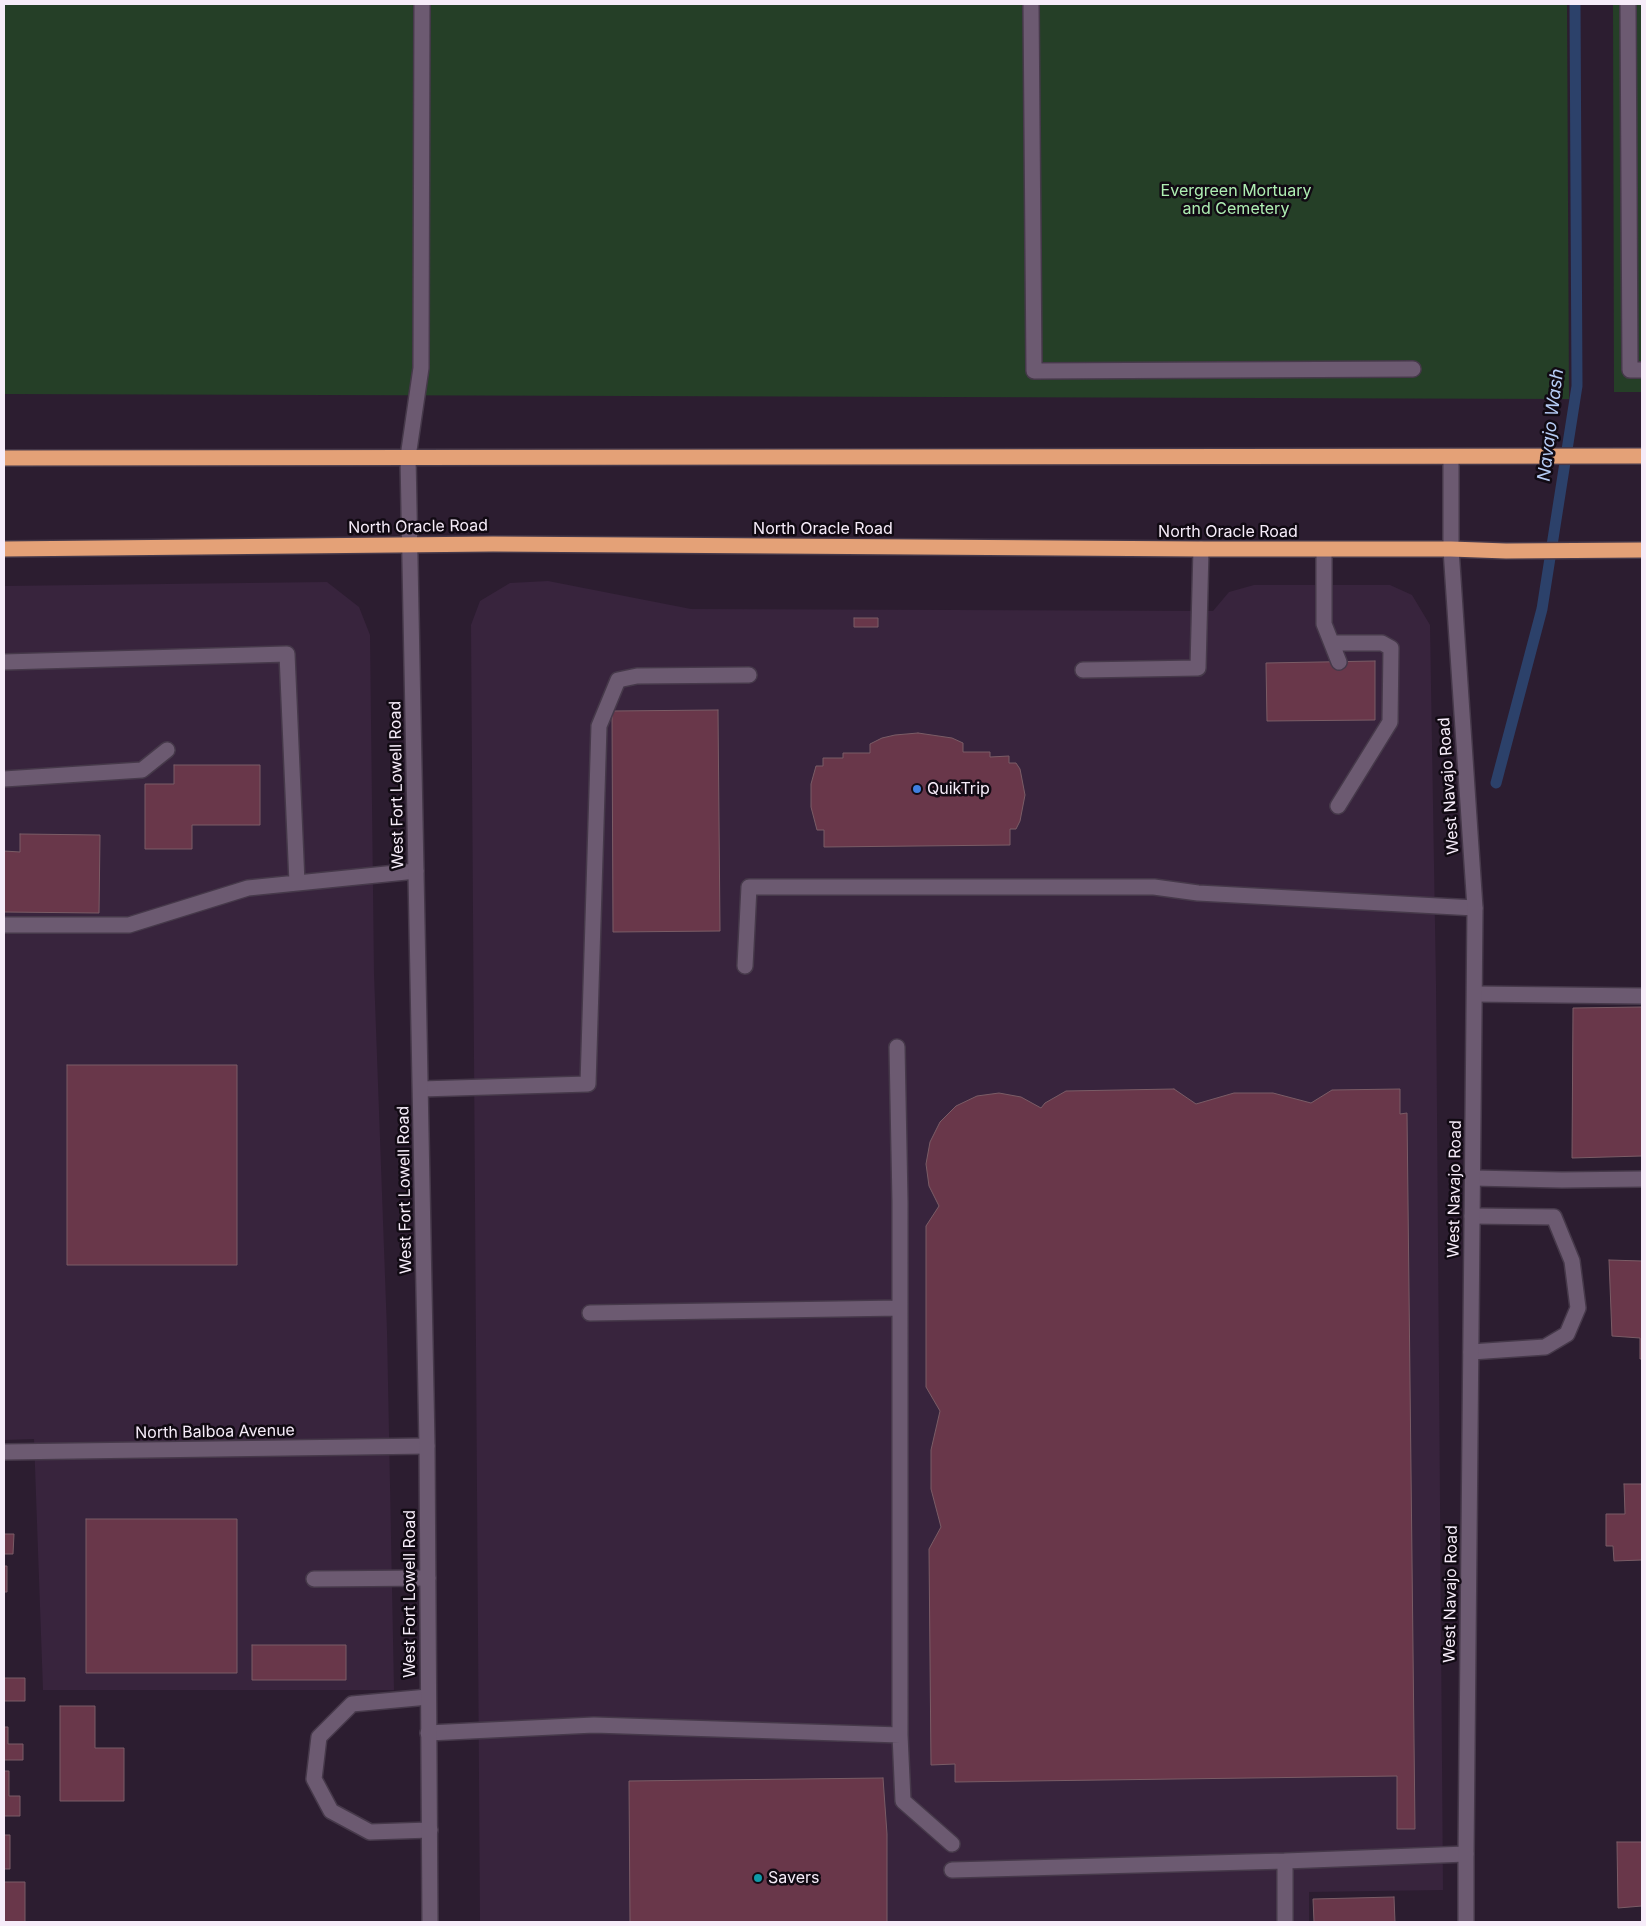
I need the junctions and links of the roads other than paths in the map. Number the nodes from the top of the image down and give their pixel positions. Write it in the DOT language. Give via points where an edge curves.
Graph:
graph roads {
  1 [pos="422,4"];
  2 [pos="1031,4"];
  3 [pos="1628,4"];
  4 [pos="1413,370"];
  5 [pos="1642,370"];
  6 [pos="1642,456"];
  7 [pos="408,457"];
  8 [pos="1451,457"];
  9 [pos="4,458"];
  10 [pos="410,545"];
  11 [pos="4,548"];
  12 [pos="1201,549"];
  13 [pos="1451,549"];
  14 [pos="1324,550"];
  15 [pos="1642,550"];
  16 [pos="1332,643"];
  17 [pos="4,662"];
  18 [pos="1339,662"];
  19 [pos="1083,670"];
  20 [pos="749,675"];
  21 [pos="167,750"];
  22 [pos="4,779"];
  23 [pos="1338,806"];
  24 [pos="416,871"];
  25 [pos="297,883"];
  26 [pos="1475,908"];
  27 [pos="4,925"];
  28 [pos="746,966"];
  29 [pos="1475,994"];
  30 [pos="1642,996"];
  31 [pos="897,1046"];
  32 [pos="420,1089"];
  33 [pos="1473,1178"];
  34 [pos="1642,1179"];
  35 [pos="1472,1216"];
  36 [pos="900,1308"];
  37 [pos="590,1313"];
  38 [pos="1471,1352"];
  39 [pos="427,1446"];
  40 [pos="4,1452"];
  41 [pos="428,1578"];
  42 [pos="314,1579"];
  43 [pos="428,1697"];
  44 [pos="428,1734"];
  45 [pos="900,1734"];
  46 [pos="430,1830"];
  47 [pos="952,1844"];
  48 [pos="1466,1854"];
  49 [pos="1285,1860"];
  50 [pos="952,1870"];
  51 [pos="430,1922"];
  52 [pos="1285,1922"];
  53 [pos="1466,1922"];
  1 -- 7 [label="street, West Fort Lowell Road" via="420,368"];
  2 -- 4 [label="street" via="1034,371"];
  3 -- 5 [label="street" via="1630,370"];
  6 -- 8 [label="highway"];
  7 -- 8 [label="highway"];
  7 -- 9 [label="highway"];
  7 -- 10 [label="street, West Fort Lowell Road"];
  8 -- 13 [label="street, West Navajo Road"];
  10 -- 11 [label="highway, North Oracle Road"];
  10 -- 12 [label="highway, North Oracle Road"];
  10 -- 24 [label="street, West Fort Lowell Road"];
  12 -- 14 [label="highway, North Oracle Road"];
  12 -- 19 [label="street" via="1198,668"];
  13 -- 14 [label="highway, North Oracle Road"];
  13 -- 15 [label="highway, North Oracle Road"];
  13 -- 26 [label="street, West Navajo Road"];
  14 -- 16 [label="street" via="1324,624"];
  16 -- 18 [label="street"];
  16 -- 23 [label="street" via="1382,643 1391,648 1390,722"];
  17 -- 25 [label="street" via="287,654"];
  20 -- 32 [label="street" via="637,676 618,680 599,726 588,1084"];
  21 -- 22 [label="street" via="142,770"];
  24 -- 25 [label="street"];
  24 -- 32 [label="street, West Fort Lowell Road"];
  25 -- 27 [label="street" via="248,888 129,925"];
  26 -- 28 [label="street" via="1198,893 1154,887 749,887"];
  26 -- 29 [label="street, West Navajo Road"];
  29 -- 30 [label="street"];
  29 -- 33 [label="street, West Navajo Road"];
  31 -- 36 [label="street"];
  32 -- 39 [label="street, West Fort Lowell Road"];
  33 -- 34 [label="street"];
  33 -- 35 [label="street, West Navajo Road"];
  35 -- 38 [label="street, West Navajo Road"];
  35 -- 38 [label="street" via="1554,1218 1572,1261 1578,1308 1568,1334 1545,1347"];
  36 -- 37 [label="street"];
  36 -- 45 [label="street"];
  38 -- 48 [label="street, West Navajo Road"];
  39 -- 40 [label="street, North Balboa Avenue"];
  39 -- 41 [label="street, West Fort Lowell Road"];
  41 -- 42 [label="street"];
  41 -- 43 [label="street, West Fort Lowell Road"];
  43 -- 44 [label="street, West Fort Lowell Road"];
  43 -- 46 [label="street" via="352,1704 319,1737 314,1780 331,1811 370,1832"];
  44 -- 45 [label="street" via="594,1725"];
  44 -- 46 [label="street, West Fort Lowell Road"];
  45 -- 47 [label="street" via="903,1801"];
  46 -- 51 [label="street, West Fort Lowell Road"];
  48 -- 49 [label="street"];
  48 -- 53 [label="street, West Navajo Road"];
  49 -- 50 [label="street"];
  49 -- 52 [label="street"];
}
